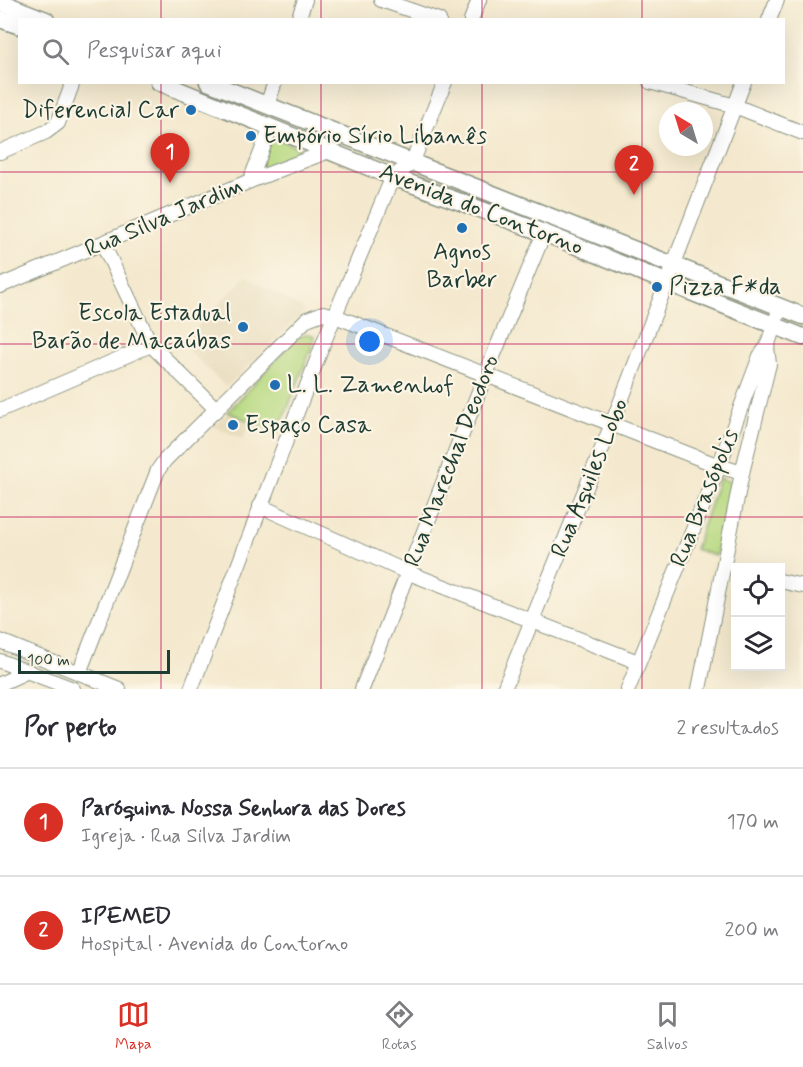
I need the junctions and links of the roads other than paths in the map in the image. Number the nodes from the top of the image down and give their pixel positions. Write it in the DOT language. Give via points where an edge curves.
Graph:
graph roads {
  1 [pos="305,0"];
  2 [pos="381,0"];
  3 [pos="479,0"];
  4 [pos="777,0"];
  5 [pos="0,2"];
  6 [pos="41,18"];
  7 [pos="299,18"];
  8 [pos="433,18"];
  9 [pos="472,18"];
  10 [pos="770,18"];
  11 [pos="0,19"];
  12 [pos="18,25"];
  13 [pos="72,84"];
  14 [pos="164,84"];
  15 [pos="213,84"];
  16 [pos="274,84"];
  17 [pos="444,84"];
  18 [pos="657,84"];
  19 [pos="743,84"];
  20 [pos="267,105"];
  21 [pos="735,106"];
  22 [pos="271,127"];
  23 [pos="803,133"];
  24 [pos="328,151"];
  25 [pos="0,152"];
  26 [pos="389,153"];
  27 [pos="412,163"];
  28 [pos="393,177"];
  29 [pos="250,181"];
  30 [pos="544,233"];
  31 [pos="103,244"];
  32 [pos="674,266"];
  33 [pos="668,283"];
  34 [pos="0,286"];
  35 [pos="780,307"];
  36 [pos="335,316"];
  37 [pos="803,316"];
  38 [pos="774,325"];
  39 [pos="803,337"];
  40 [pos="151,345"];
  41 [pos="767,347"];
  42 [pos="484,376"];
  43 [pos="0,410"];
  44 [pos="217,410"];
  45 [pos="612,424"];
  46 [pos="719,466"];
  47 [pos="742,472"];
  48 [pos="260,506"];
  49 [pos="730,569"];
  50 [pos="409,573"];
  51 [pos="785,582"];
  52 [pos="803,586"];
  53 [pos="531,621"];
  54 [pos="0,641"];
  55 [pos="0,661"];
  56 [pos="638,662"];
  57 [pos="31,672"];
  58 [pos="79,672"];
  59 [pos="0,684"];
  60 [pos="42,689"];
  61 [pos="73,689"];
  62 [pos="119,689"];
  63 [pos="191,689"];
  64 [pos="363,689"];
  65 [pos="504,689"];
  66 [pos="627,689"];
  67 [pos="699,689"];
  1 -- 7 [label="street"];
  2 -- 8 [label="street"];
  3 -- 9 [label="street"];
  4 -- 10 [label="street"];
  5 -- 6 [label="main road"];
  11 -- 12 [label="main road"];
  13 -- 25 [label="street" via="58,123"];
  14 -- 22 [label="main road, Avenida do Contorno"];
  15 -- 20 [label="main road, Avenida do Contorno"];
  16 -- 20 [label="street"];
  17 -- 27 [label="street"];
  18 -- 21 [label="street"];
  19 -- 21 [label="street, Rua Aquiles Lobo"];
  20 -- 26 [label="main road, Avenida do Contorno"];
  21 -- 23 [label="street"];
  21 -- 32 [label="street, Rua Aquiles Lobo"];
  22 -- 24 [label="main road, Avenida do Contorno"];
  22 -- 29 [label="street"];
  24 -- 28 [label="main road, Avenida do Contorno"];
  24 -- 29 [label="street, Rua Silva Jardim"];
  26 -- 27 [label="main road, Avenida do Contorno"];
  26 -- 28 [label="street"];
  27 -- 28 [label="street"];
  27 -- 32 [label="main road, Avenida do Contorno"];
  28 -- 30 [label="main road, Avenida do Contorno"];
  28 -- 36 [label="street"];
  29 -- 31 [label="street, Rua Silva Jardim"];
  30 -- 33 [label="main road, Avenida do Contorno"];
  30 -- 42 [label="street, Rua Marechal Deodoro"];
  31 -- 34 [label="street, Rua Silva Jardim"];
  31 -- 40 [label="street"];
  32 -- 33 [label="street, Rua Aquiles Lobo"];
  32 -- 35 [label="main road, Avenida do Contorno"];
  33 -- 38 [label="main road, Avenida do Contorno"];
  33 -- 45 [label="street, Rua Aquiles Lobo"];
  35 -- 37 [label="main road, Avenida do Contorno"];
  35 -- 38 [label="street, Rua Brasópolis"];
  36 -- 42 [label="street"];
  36 -- 44 [label="street" via="323,314 307,319"];
  36 -- 48 [label="street"];
  38 -- 39 [label="main road, Avenida do Contorno"];
  38 -- 41 [label="street, Rua Brasópolis"];
  40 -- 43 [label="street"];
  40 -- 44 [label="street"];
  41 -- 46 [label="street, Rua Brasópolis" via="760,356"];
  41 -- 47 [label="street" via="769,364"];
  42 -- 45 [label="street"];
  42 -- 50 [label="street, Rua Marechal Deodoro"];
  44 -- 58 [label="street" via="158,470"];
  45 -- 46 [label="street"];
  45 -- 53 [label="street, Rua Aquiles Lobo"];
  46 -- 47 [label="street"];
  46 -- 56 [label="street, Rua Brasópolis"];
  47 -- 49 [label="street"];
  48 -- 50 [label="street"];
  48 -- 63 [label="street"];
  49 -- 67 [label="street"];
  50 -- 53 [label="street"];
  50 -- 64 [label="street, Rua Marechal Deodoro"];
  51 -- 52 [label="street"];
  53 -- 56 [label="street"];
  53 -- 65 [label="street, Rua Aquiles Lobo"];
  54 -- 58 [label="street"];
  55 -- 57 [label="street"];
  56 -- 66 [label="street, Rua Brasópolis"];
  57 -- 59 [label="street"];
  57 -- 60 [label="street"];
  57 -- 61 [label="street"];
  58 -- 62 [label="street"];
}
